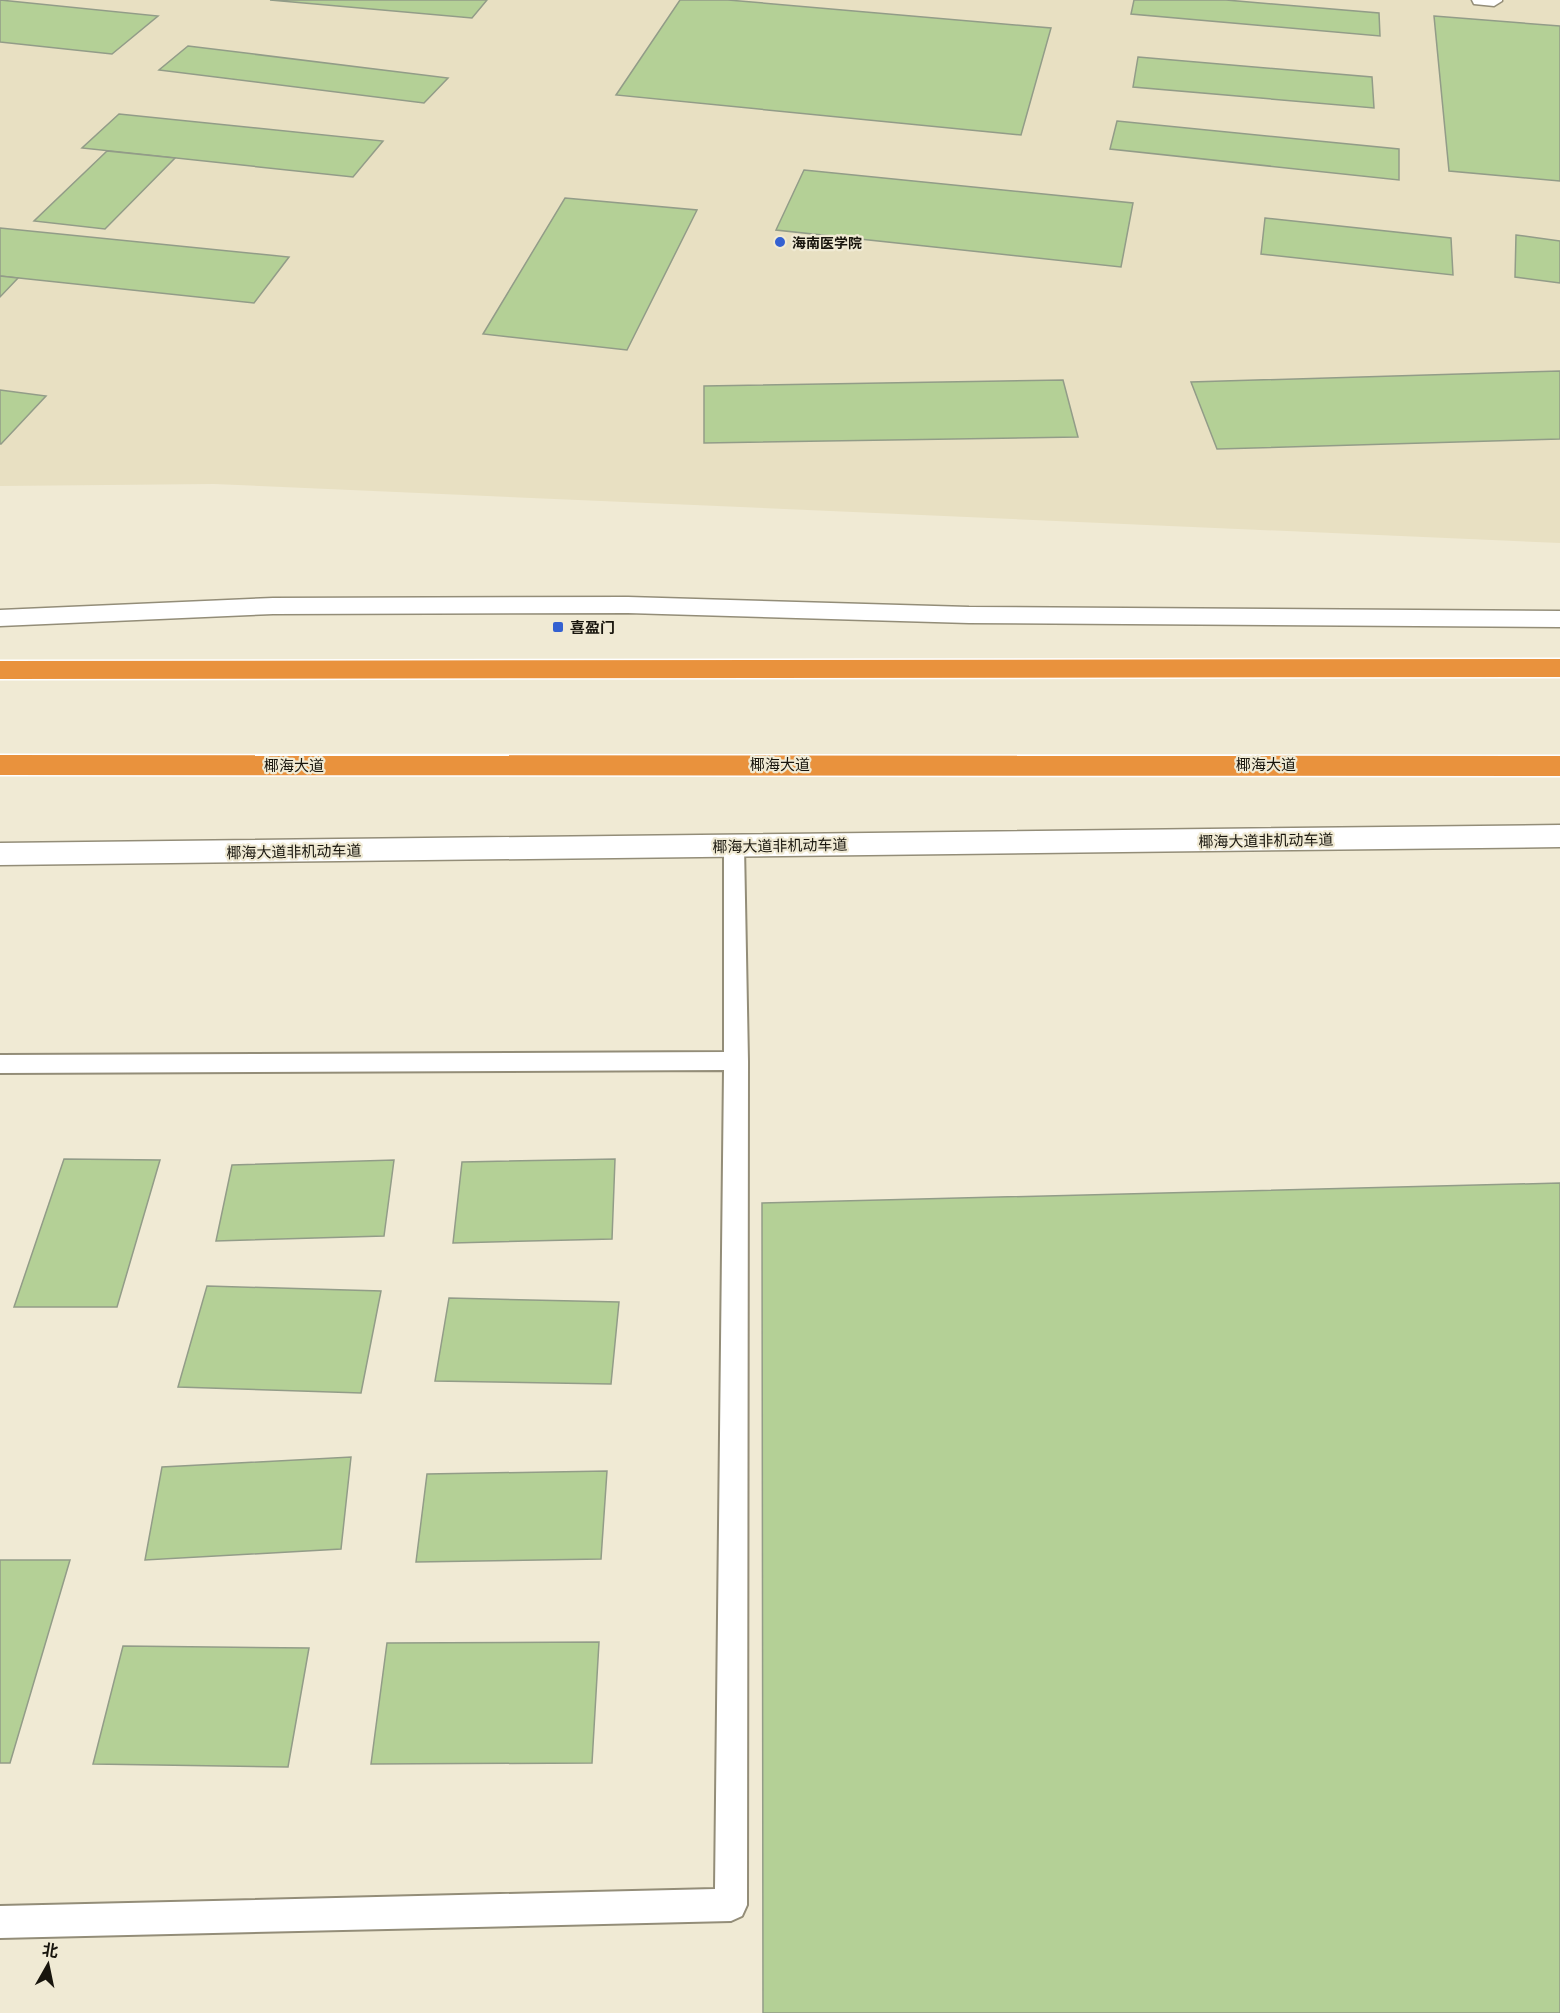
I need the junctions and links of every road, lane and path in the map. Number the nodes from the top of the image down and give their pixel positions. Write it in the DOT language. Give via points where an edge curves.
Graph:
graph roads {
  1 [pos="0,618"];
  2 [pos="1560,619"];
  3 [pos="1560,668"];
  4 [pos="0,670"];
  5 [pos="0,765"];
  6 [pos="1560,766"];
  7 [pos="1560,836"];
  8 [pos="734,846"];
  9 [pos="0,854"];
  10 [pos="736,1061"];
  11 [pos="0,1064"];
  12 [pos="0,1922"];
  1 -- 2 [label="street" via="273,606 628,605 969,615"];
  3 -- 4 [label="highway"];
  5 -- 6 [label="highway, 椰海大道"];
  7 -- 8 [label="street, 椰海大道非机动车道"];
  8 -- 9 [label="street, 椰海大道非机动车道"];
  8 -- 10 [label="lane"];
  10 -- 11 [label="lane"];
  10 -- 12 [label="lane" via="731,1905"];
}
